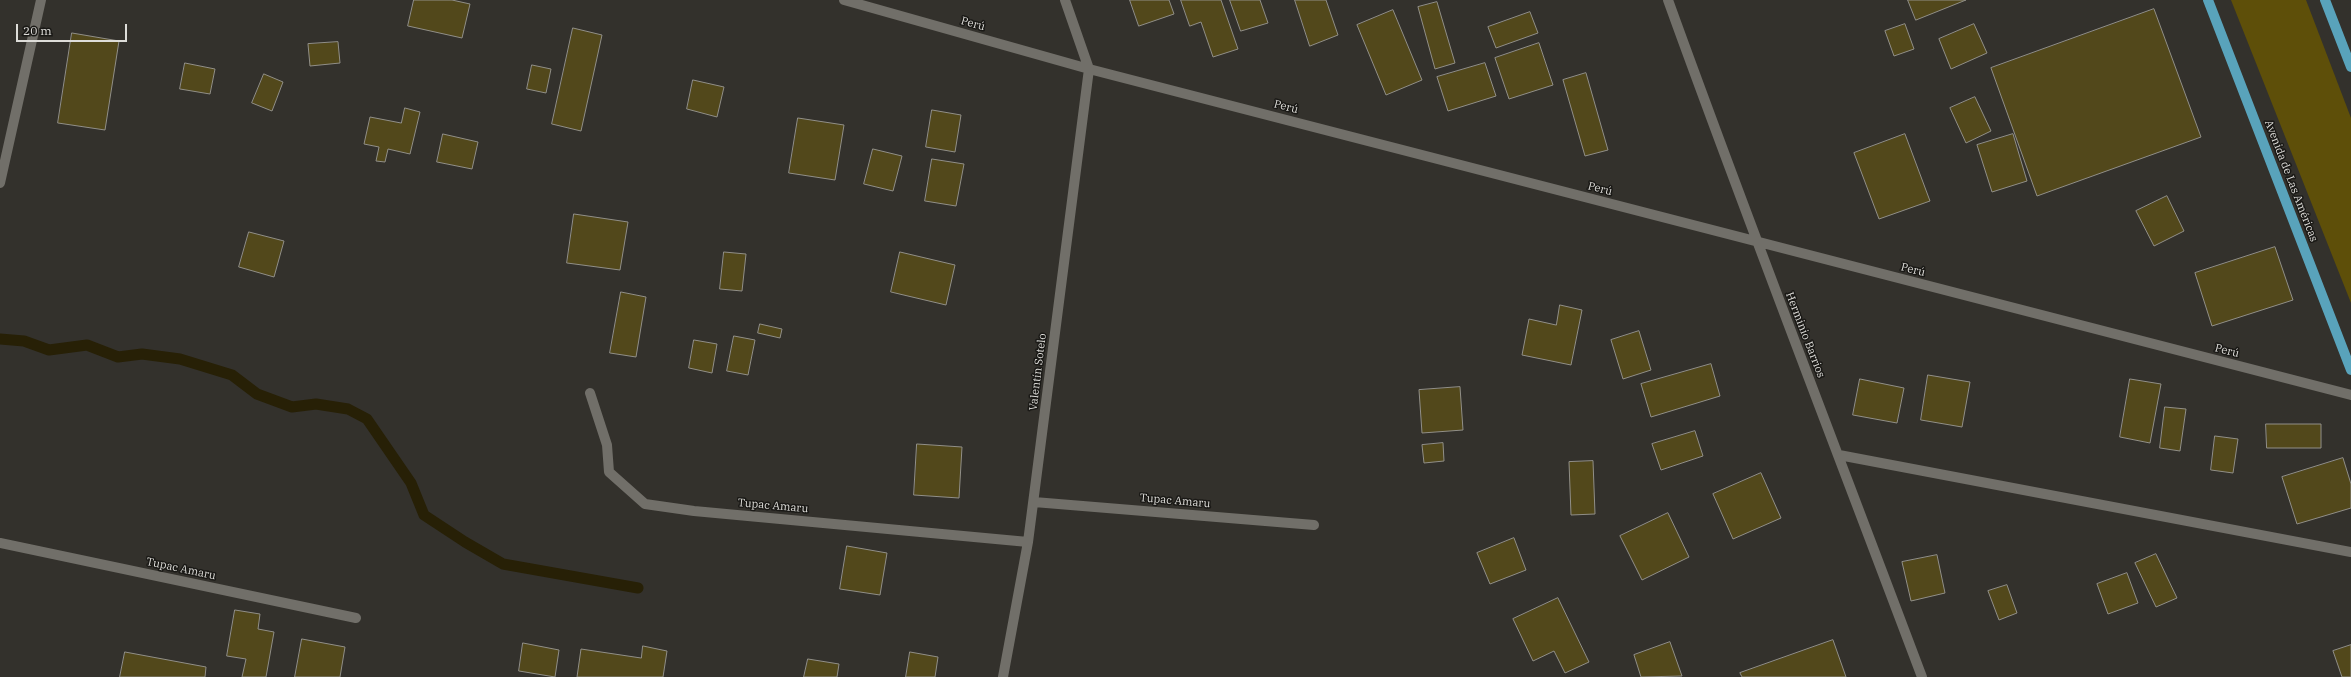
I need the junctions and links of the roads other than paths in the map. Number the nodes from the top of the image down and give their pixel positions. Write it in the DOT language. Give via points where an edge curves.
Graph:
graph roads {
  1 [pos="41,0"];
  2 [pos="844,0"];
  3 [pos="1065,0"];
  4 [pos="1668,0"];
  5 [pos="2208,0"];
  6 [pos="2325,0"];
  7 [pos="2351,67"];
  8 [pos="1090,69"];
  9 [pos="0,183"];
  10 [pos="1756,242"];
  11 [pos="2351,370"];
  12 [pos="590,393"];
  13 [pos="2351,395"];
  14 [pos="1839,455"];
  15 [pos="1034,502"];
  16 [pos="1314,525"];
  17 [pos="1028,542"];
  18 [pos="0,543"];
  19 [pos="2351,552"];
  20 [pos="356,618"];
  21 [pos="1003,677"];
  22 [pos="1922,677"];
  1 -- 9 [label="street"];
  2 -- 8 [label="street, Perú"];
  3 -- 8 [label="street"];
  4 -- 10 [label="street, Herminio Barrios"];
  5 -- 11 [label="main road, Avenida de Las Américas"];
  6 -- 7 [label="main road"];
  8 -- 10 [label="street, Perú"];
  8 -- 15 [label="street, Valentín Sotelo"];
  10 -- 13 [label="street, Perú"];
  10 -- 14 [label="street, Herminio Barrios"];
  12 -- 17 [label="street, Tupac Amaru" via="607,445 609,472 645,504 694,511"];
  14 -- 19 [label="street"];
  14 -- 22 [label="street, Herminio Barrios"];
  15 -- 16 [label="street, Tupac Amaru"];
  15 -- 17 [label="street, Valentín Sotelo"];
  17 -- 21 [label="street, Valentín Sotelo"];
  18 -- 20 [label="street, Tupac Amaru"];
}
